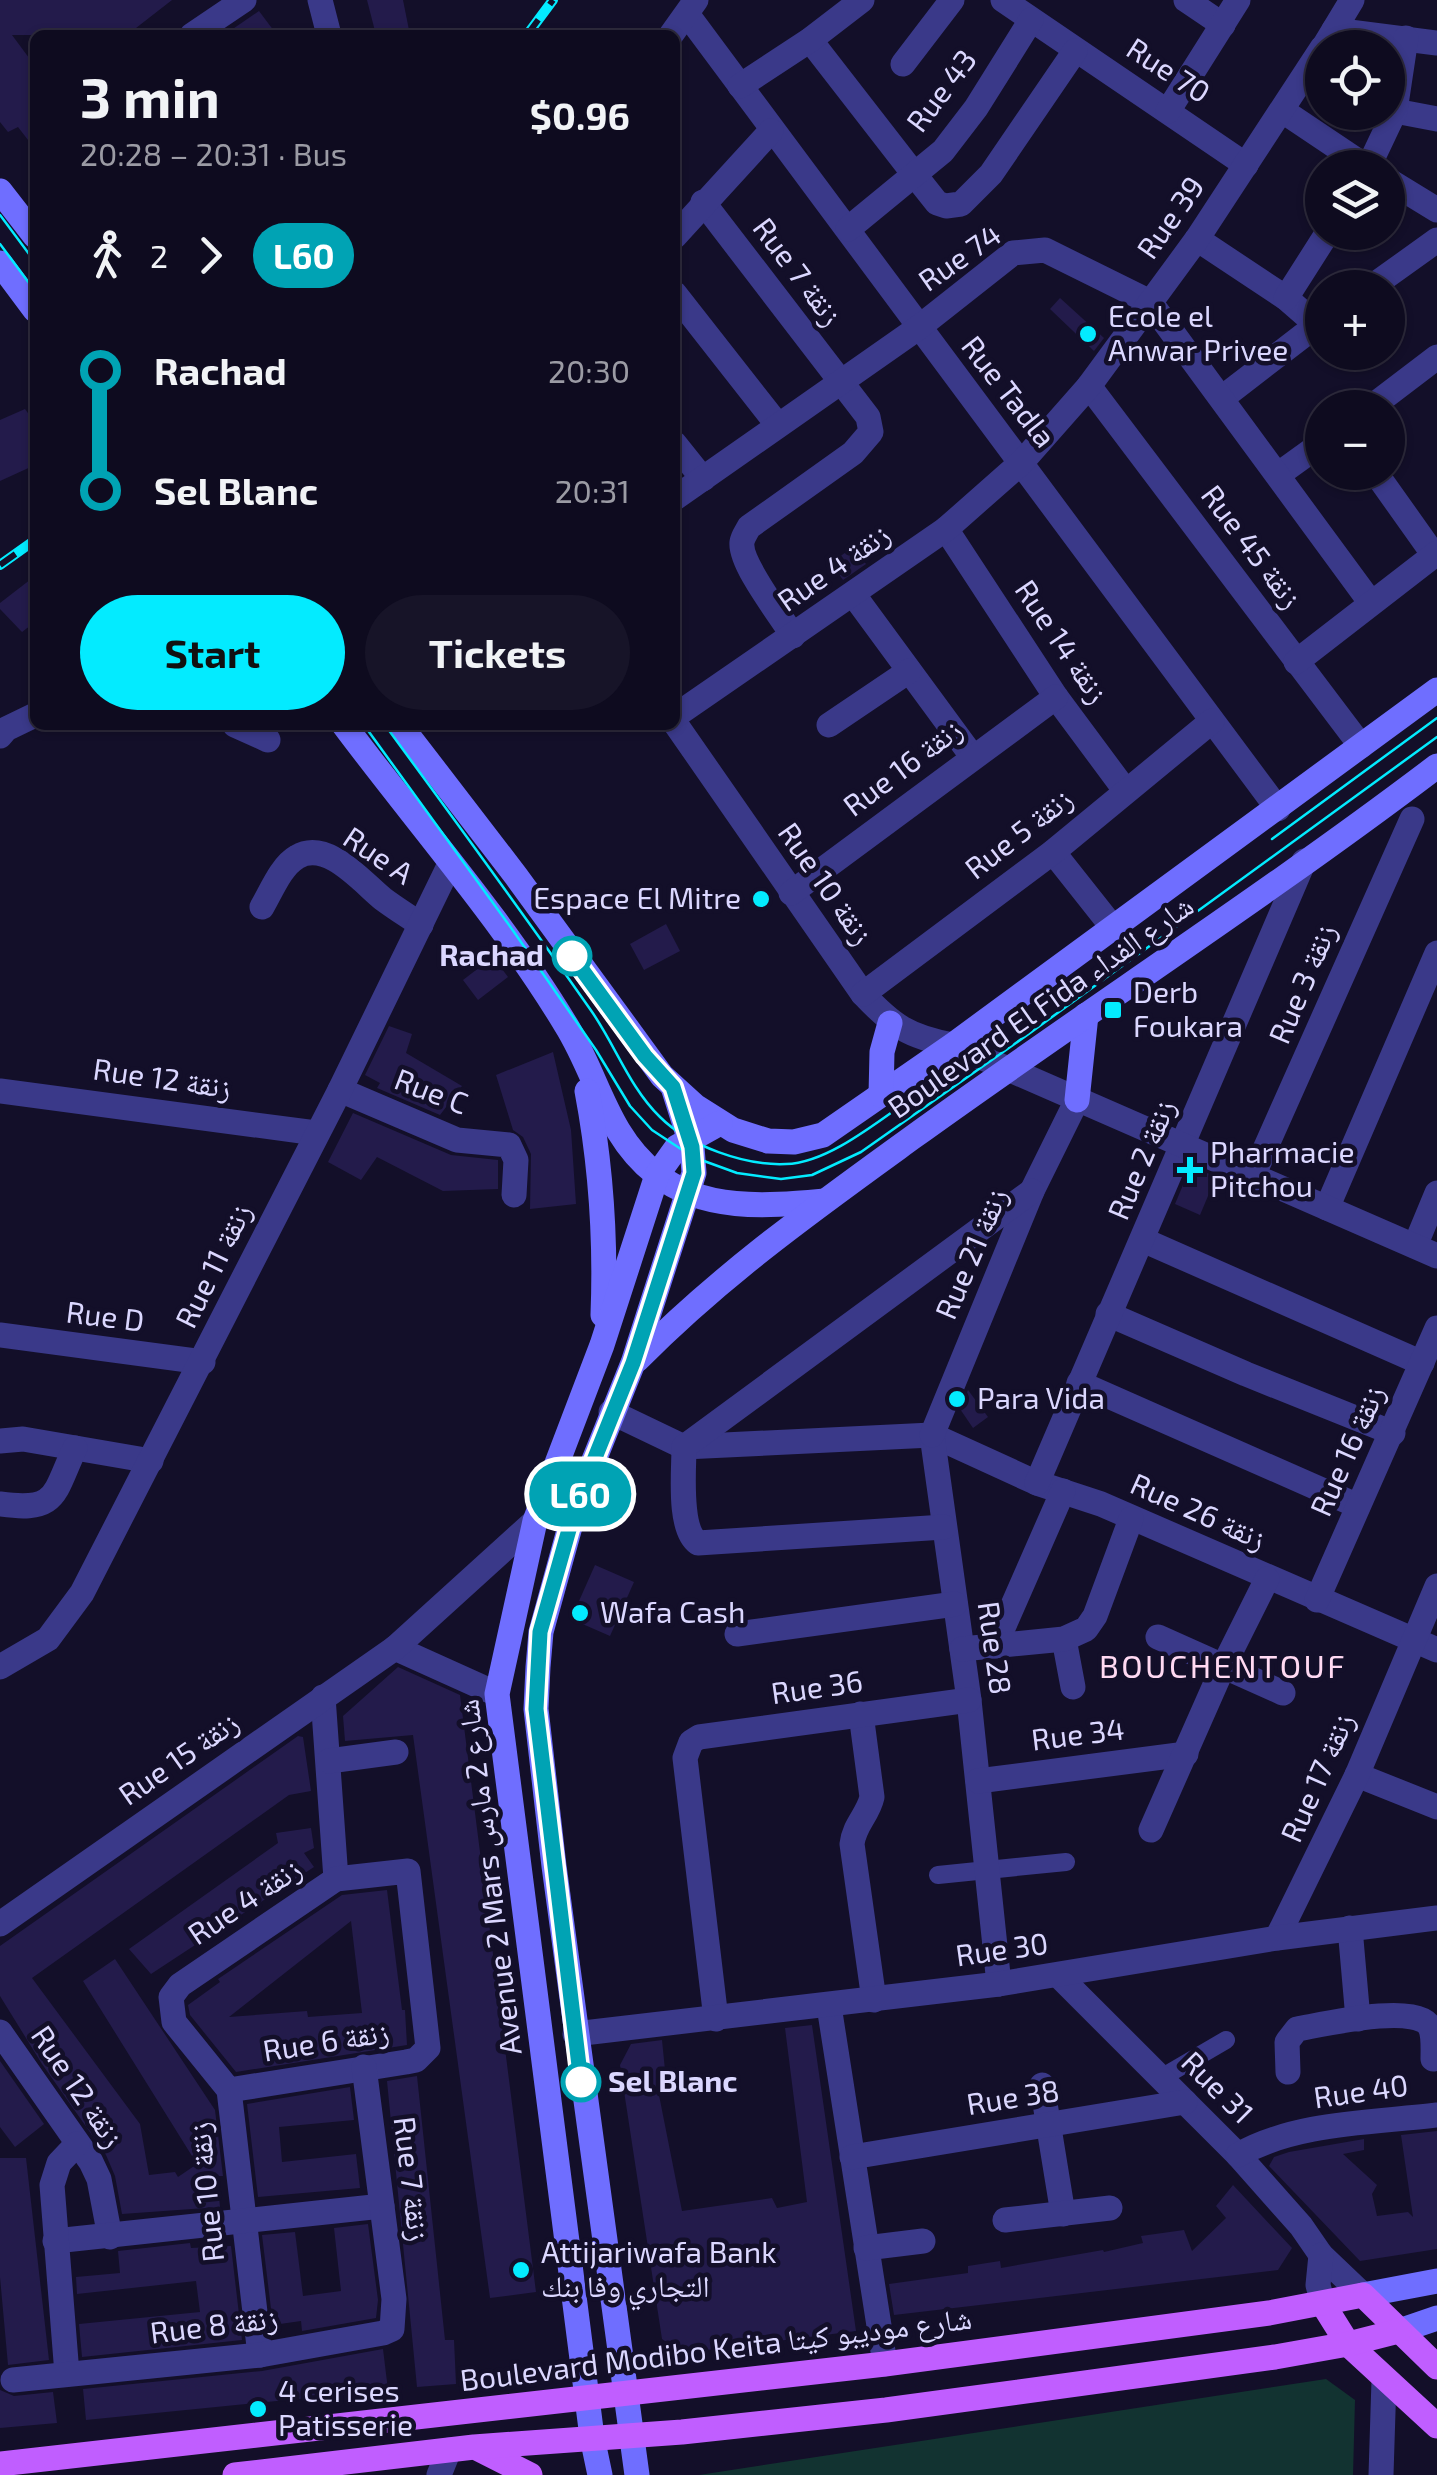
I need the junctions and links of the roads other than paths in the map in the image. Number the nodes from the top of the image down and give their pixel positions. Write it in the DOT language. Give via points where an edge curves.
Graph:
graph roads {
  1 [pos="244,0"];
  2 [pos="320,0"];
  3 [pos="862,0"];
  4 [pos="952,0"];
  5 [pos="1186,0"];
  6 [pos="1238,0"];
  7 [pos="1350,1"];
  8 [pos="692,7"];
  9 [pos="1022,8"];
  10 [pos="1223,25"];
  11 [pos="199,30"];
  12 [pos="328,30"];
  13 [pos="675,30"];
  14 [pos="1334,30"];
  15 [pos="1406,38"];
  16 [pos="810,40"];
  17 [pos="1437,43"];
  18 [pos="1405,45"];
  19 [pos="1076,51"];
  20 [pos="903,64"];
  21 [pos="1305,76"];
  22 [pos="740,86"];
  23 [pos="1168,110"];
  24 [pos="1283,111"];
  25 [pos="1405,112"];
  26 [pos="1437,119"];
  27 [pos="771,131"];
  28 [pos="1341,150"];
  29 [pos="1246,165"];
  30 [pos="914,174"];
  31 [pos="0,190"];
  32 [pos="1405,190"];
  33 [pos="704,202"];
  34 [pos="1437,210"];
  35 [pos="30,229"];
  36 [pos="848,229"];
  37 [pos="680,230"];
  38 [pos="1197,239"];
  39 [pos="1437,240"];
  40 [pos="1317,250"];
  41 [pos="0,263"];
  42 [pos="1395,270"];
  43 [pos="1286,298"];
  44 [pos="680,300"];
  45 [pos="1150,302"];
  46 [pos="30,303"];
  47 [pos="1305,312"];
  48 [pos="918,328"];
  49 [pos="1305,334"];
  50 [pos="1437,358"];
  51 [pos="838,382"];
  52 [pos="1089,386"];
  53 [pos="1394,390"];
  54 [pos="1222,398"];
  55 [pos="777,424"];
  56 [pos="680,450"];
  57 [pos="1305,455"];
  58 [pos="1022,462"];
  59 [pos="1279,474"];
  60 [pos="703,479"];
  61 [pos="1388,490"];
  62 [pos="680,495"];
  63 [pos="946,529"];
  64 [pos="1436,554"];
  65 [pos="853,594"];
  66 [pos="1371,603"];
  67 [pos="793,636"];
  68 [pos="1296,662"];
  69 [pos="909,671"];
  70 [pos="1437,690"];
  71 [pos="1056,697"];
  72 [pos="680,716"];
  73 [pos="30,718"];
  74 [pos="1212,722"];
  75 [pos="829,725"];
  76 [pos="680,727"];
  77 [pos="247,730"];
  78 [pos="348,730"];
  79 [pos="404,730"];
  80 [pos="0,736"];
  81 [pos="268,740"];
  82 [pos="1361,746"];
  83 [pos="972,756"];
  84 [pos="1437,766"];
  85 [pos="1125,790"];
  86 [pos="1387,804"];
  87 [pos="1278,809"];
  88 [pos="1412,819"];
  89 [pos="1437,830"];
  90 [pos="1053,852"];
  91 [pos="1304,861"];
  92 [pos="450,864"];
  93 [pos="791,893"];
  94 [pos="262,907"];
  95 [pos="421,925"];
  96 [pos="1114,929"];
  97 [pos="1437,952"];
  98 [pos="862,994"];
  99 [pos="1086,1015"];
  100 [pos="890,1024"];
  101 [pos="953,1045"];
  102 [pos="580,1054"];
  103 [pos="1009,1070"];
  104 [pos="673,1087"];
  105 [pos="340,1090"];
  106 [pos="0,1091"];
  107 [pos="880,1096"];
  108 [pos="1077,1100"];
  109 [pos="720,1123"];
  110 [pos="316,1133"];
  111 [pos="690,1139"];
  112 [pos="1183,1146"];
  113 [pos="657,1175"];
  114 [pos="1253,1176"];
  115 [pos="1032,1191"];
  116 [pos="1437,1192"];
  117 [pos="688,1193"];
  118 [pos="514,1196"];
  119 [pos="824,1201"];
  120 [pos="1327,1208"];
  121 [pos="1143,1240"];
  122 [pos="1426,1251"];
  123 [pos="1108,1314"];
  124 [pos="1437,1328"];
  125 [pos="0,1336"];
  126 [pos="602,1345"];
  127 [pos="202,1362"];
  128 [pos="633,1363"];
  129 [pos="1422,1364"];
  130 [pos="1080,1383"];
  131 [pos="611,1412"];
  132 [pos="1392,1433"];
  133 [pos="932,1435"];
  134 [pos="0,1441"];
  135 [pos="684,1446"];
  136 [pos="75,1448"];
  137 [pos="150,1461"];
  138 [pos="1037,1483"];
  139 [pos="1064,1490"];
  140 [pos="0,1504"];
  141 [pos="1358,1506"];
  142 [pos="1131,1519"];
  143 [pos="535,1521"];
  144 [pos="944,1527"];
  145 [pos="1267,1579"];
  146 [pos="1437,1586"];
  147 [pos="1316,1600"];
  148 [pos="955,1604"];
  149 [pos="737,1634"];
  150 [pos="1158,1637"];
  151 [pos="1064,1639"];
  152 [pos="995,1646"];
  153 [pos="1426,1646"];
  154 [pos="395,1648"];
  155 [pos="962,1650"];
  156 [pos="0,1667"];
  157 [pos="1223,1667"];
  158 [pos="1073,1687"];
  159 [pos="1283,1693"];
  160 [pos="497,1694"];
  161 [pos="323,1697"];
  162 [pos="969,1700"];
  163 [pos="861,1714"];
  164 [pos="396,1752"];
  165 [pos="1186,1754"];
  166 [pos="328,1760"];
  167 [pos="1356,1775"];
  168 [pos="978,1781"];
  169 [pos="1437,1807"];
  170 [pos="1151,1830"];
  171 [pos="1066,1862"];
  172 [pos="988,1872"];
  173 [pos="938,1875"];
  174 [pos="336,1880"];
  175 [pos="1437,1918"];
  176 [pos="0,1924"];
  177 [pos="1350,1928"];
  178 [pos="1276,1938"];
  179 [pos="1058,1975"];
  180 [pos="999,1984"];
  181 [pos="180,1985"];
  182 [pos="874,2000"];
  183 [pos="829,2006"];
  184 [pos="716,2019"];
  185 [pos="1358,2019"];
  186 [pos="0,2032"];
  187 [pos="575,2034"];
  188 [pos="1226,2040"];
  189 [pos="428,2048"];
  190 [pos="1434,2059"];
  191 [pos="364,2068"];
  192 [pos="1288,2072"];
  193 [pos="1160,2078"];
  194 [pos="1042,2086"];
  195 [pos="229,2090"];
  196 [pos="1185,2102"];
  197 [pos="1437,2115"];
  198 [pos="1050,2126"];
  199 [pos="77,2144"];
  200 [pos="1238,2156"];
  201 [pos="852,2157"];
  202 [pos="382,2206"];
  203 [pos="1110,2208"];
  204 [pos="1064,2214"];
  205 [pos="1005,2220"];
  206 [pos="242,2222"];
  207 [pos="110,2238"];
  208 [pos="55,2241"];
  209 [pos="924,2241"];
  210 [pos="866,2248"];
  211 [pos="1321,2255"];
  212 [pos="1437,2281"];
  213 [pos="1363,2295"];
  214 [pos="394,2299"];
  215 [pos="1323,2304"];
  216 [pos="1437,2318"];
  217 [pos="1398,2331"];
  218 [pos="1348,2344"];
  219 [pos="260,2355"];
  220 [pos="885,2364"];
  221 [pos="1437,2367"];
  222 [pos="66,2374"];
  223 [pos="12,2380"];
  224 [pos="1384,2380"];
  225 [pos="627,2394"];
  226 [pos="588,2398"];
  227 [pos="1437,2426"];
  228 [pos="632,2435"];
  229 [pos="592,2437"];
  230 [pos="461,2448"];
  231 [pos="0,2464"];
  232 [pos="235,2475"];
  233 [pos="439,2475"];
  234 [pos="530,2475"];
  235 [pos="600,2475"];
  236 [pos="636,2475"];
  237 [pos="1381,2475"];
  1 -- 11 [label="street"];
  2 -- 12 [label="street"];
  3 -- 16 [label="street"];
  4 -- 20 [label="street"];
  5 -- 10 [label="street"];
  6 -- 10 [label="street"];
  7 -- 14 [label="street, Rue 39"];
  8 -- 13 [label="street"];
  8 -- 22 [label="street, Rue Tadla"];
  9 -- 19 [label="street, Rue 70"];
  9 -- 30 [label="street, Rue 43" via="960,131"];
  10 -- 23 [label="street"];
  15 -- 17 [label="street"];
  15 -- 18 [label="street"];
  16 -- 22 [label="street"];
  16 -- 30 [label="street"];
  19 -- 23 [label="street, Rue 70"];
  19 -- 30 [label="street" via="991,174 961,204 937,203"];
  21 -- 24 [label="street, Rue 39"];
  22 -- 27 [label="street, Rue Tadla"];
  23 -- 29 [label="street, Rue 70"];
  24 -- 28 [label="street"];
  24 -- 29 [label="street, Rue 39"];
  25 -- 26 [label="street"];
  27 -- 33 [label="street"];
  27 -- 36 [label="street, Rue Tadla"];
  29 -- 38 [label="street, Rue 39"];
  30 -- 36 [label="street, Rue 43"];
  31 -- 35 [label="main road"];
  32 -- 34 [label="street"];
  33 -- 37 [label="street"];
  33 -- 51 [label="street, Rue 7 زنقة"];
  36 -- 48 [label="street, Rue Tadla"];
  38 -- 43 [label="street"];
  38 -- 45 [label="street, Rue 39"];
  39 -- 42 [label="street"];
  40 -- 43 [label="street"];
  41 -- 46 [label="main road"];
  43 -- 47 [label="street"];
  44 -- 55 [label="street"];
  45 -- 48 [label="street, Rue 74" via="1068,260 1030,249 1013,253"];
  45 -- 52 [label="street, Rue 39"];
  45 -- 54 [label="street"];
  48 -- 51 [label="street"];
  48 -- 58 [label="street, Rue Tadla"];
  49 -- 54 [label="street"];
  50 -- 53 [label="street"];
  51 -- 55 [label="street"];
  51 -- 67 [label="street, Rue 7 زنقة" via="868,417 866,441 742,538 749,566"];
  52 -- 58 [label="street, Rue 39"];
  52 -- 68 [label="street, Rue 45 زنقة"];
  54 -- 59 [label="street"];
  55 -- 60 [label="street"];
  56 -- 60 [label="street"];
  57 -- 59 [label="street"];
  58 -- 63 [label="street, Rue 4 زنقة"];
  58 -- 74 [label="street, Rue Tadla"];
  59 -- 66 [label="street"];
  60 -- 62 [label="street"];
  61 -- 64 [label="street"];
  63 -- 65 [label="street, Rue 4 زنقة"];
  63 -- 71 [label="street, Rue 14 زنقة"];
  64 -- 66 [label="street"];
  65 -- 67 [label="street, Rue 4 زنقة"];
  65 -- 69 [label="street"];
  66 -- 68 [label="street"];
  67 -- 72 [label="street, Rue 4 زنقة"];
  68 -- 82 [label="street, Rue 45 زنقة"];
  69 -- 75 [label="street"];
  69 -- 83 [label="street"];
  70 -- 82 [label="main road, Boulevard El Fida شارع الفداء"];
  71 -- 83 [label="street, Rue 16 زنقة"];
  71 -- 85 [label="street, Rue 14 زنقة"];
  73 -- 80 [label="street"];
  74 -- 85 [label="street, Rue 5 زنقة"];
  74 -- 87 [label="street, Rue Tadla"];
  76 -- 93 [label="street, Rue 10 زنقة"];
  77 -- 81 [label="street"];
  78 -- 92 [label="main road"];
  79 -- 104 [label="main road"];
  82 -- 87 [label="main road, Boulevard El Fida شارع الفداء"];
  83 -- 93 [label="street, Rue 16 زنقة"];
  84 -- 86 [label="main road, Boulevard El Fida شارع الفداء"];
  85 -- 90 [label="street, Rue 5 زنقة"];
  86 -- 88 [label="street"];
  86 -- 91 [label="main road, Boulevard El Fida شارع الفداء"];
  87 -- 96 [label="main road, Boulevard El Fida شارع الفداء"];
  88 -- 89 [label="street"];
  88 -- 114 [label="street, Rue 3 زنقة"];
  90 -- 96 [label="street"];
  90 -- 98 [label="street, Rue 5 زنقة"];
  91 -- 99 [label="main road, Boulevard El Fida شارع الفداء"];
  91 -- 112 [label="street, Rue 2 زنقة"];
  92 -- 95 [label="street, Rue 11 زنقة"];
  92 -- 102 [label="main road" via="537,981"];
  93 -- 98 [label="street, Rue 10 زنقة"];
  94 -- 95 [label="street, Rue A" via="286,866 316,853 348,868"];
  95 -- 105 [label="street, Rue 11 زنقة"];
  96 -- 101 [label="main road, Boulevard El Fida شارع الفداء"];
  97 -- 120 [label="street"];
  98 -- 100 [label="street, Rue 10 زنقة"];
  99 -- 103 [label="main road, Boulevard El Fida شارع الفداء"];
  99 -- 108 [label="main road"];
  100 -- 101 [label="street, Rue 10 زنقة"];
  100 -- 107 [label="main road"];
  101 -- 103 [label="street, Rue 10 زنقة"];
  101 -- 107 [label="main road, Boulevard El Fida شارع الفداء"];
  102 -- 113 [label="main road" via="613,1126"];
  102 -- 126 [label="main road" via="606,1253"];
  103 -- 108 [label="street, Rue 10 زنقة"];
  103 -- 119 [label="main road, Boulevard El Fida شارع الفداء"];
  104 -- 109 [label="main road, Boulevard El Fida شارع الفداء"];
  104 -- 111 [label="main road"];
  105 -- 110 [label="street, Rue 11 زنقة"];
  105 -- 118 [label="street, Rue C" via="457,1140 509,1144 516,1160"];
  106 -- 110 [label="street, Rue 12 زنقة"];
  107 -- 109 [label="main road, Boulevard El Fida شارع الفداء" via="822,1134 794,1142 768,1141"];
  108 -- 112 [label="street, Rue 10 زنقة"];
  108 -- 115 [label="street, Rue 21 زنقة"];
  109 -- 111 [label="main road"];
  110 -- 127 [label="street, Rue 11 زنقة"];
  111 -- 113 [label="main road"];
  111 -- 117 [label="main road" via="694,1173"];
  112 -- 114 [label="street, Rue 10 زنقة"];
  112 -- 121 [label="street, Rue 2 زنقة"];
  113 -- 117 [label="main road"];
  113 -- 126 [label="main road, Avenue 2 Mars شارع 2 مارس"];
  114 -- 120 [label="street, Rue 10 زنقة"];
  115 -- 133 [label="street, Rue 21 زنقة"];
  115 -- 135 [label="street"];
  116 -- 122 [label="street"];
  117 -- 119 [label="main road" via="748,1206"];
  117 -- 128 [label="main road"];
  119 -- 128 [label="main road, Boulevard El Fida شارع الفداء" via="704,1294"];
  120 -- 122 [label="street, Rue 10 زنقة"];
  121 -- 123 [label="street, Rue 2 زنقة"];
  121 -- 129 [label="street"];
  123 -- 130 [label="street, Rue 2 زنقة"];
  123 -- 132 [label="street"];
  124 -- 129 [label="street, Rue 16 زنقة"];
  125 -- 127 [label="street, Rue D"];
  126 -- 143 [label="main road, Avenue 2 Mars شارع 2 مارس"];
  127 -- 137 [label="street, Rue 11 زنقة"];
  128 -- 131 [label="main road"];
  129 -- 132 [label="street, Rue 16 زنقة"];
  130 -- 138 [label="street, Rue 2 زنقة"];
  130 -- 141 [label="street"];
  131 -- 135 [label="street"];
  131 -- 187 [label="main road" via="540,1632 536,1709"];
  132 -- 141 [label="street, Rue 16 زنقة"];
  133 -- 135 [label="street"];
  133 -- 138 [label="street, Rue 26 زنقة"];
  133 -- 144 [label="street, Rue 28"];
  134 -- 136 [label="street" via="23,1438"];
  135 -- 144 [label="street" via="686,1521 698,1543"];
  136 -- 137 [label="street"];
  136 -- 140 [label="street" via="46,1504"];
  137 -- 156 [label="street, Rue 11 زنقة" via="82,1593 48,1639"];
  138 -- 139 [label="street, Rue 26 زنقة"];
  139 -- 142 [label="street, Rue 26 زنقة"];
  139 -- 152 [label="street"];
  141 -- 147 [label="street, Rue 16 زنقة"];
  142 -- 145 [label="street, Rue 26 زنقة"];
  142 -- 151 [label="street" via="1094,1616 1086,1629"];
  143 -- 154 [label="street, Rue 15 زنقة"];
  143 -- 160 [label="main road, Avenue 2 Mars شارع 2 مارس"];
  144 -- 148 [label="street, Rue 28"];
  145 -- 147 [label="street, Rue 26 زنقة"];
  145 -- 157 [label="street"];
  146 -- 153 [label="street, Rue 17 زنقة"];
  147 -- 153 [label="street, Rue 26 زنقة"];
  148 -- 149 [label="street"];
  148 -- 155 [label="street, Rue 28"];
  150 -- 157 [label="street"];
  151 -- 152 [label="street"];
  151 -- 158 [label="street"];
  152 -- 155 [label="street"];
  153 -- 167 [label="street, Rue 17 زنقة"];
  154 -- 160 [label="street"];
  154 -- 161 [label="street, Rue 15 زنقة"];
  155 -- 162 [label="street, Rue 28"];
  157 -- 159 [label="street"];
  157 -- 165 [label="street"];
  160 -- 226 [label="main road, Avenue 2 Mars شارع 2 مارس"];
  161 -- 166 [label="street"];
  161 -- 176 [label="street, Rue 15 زنقة"];
  162 -- 163 [label="street, Rue 36"];
  162 -- 168 [label="street, Rue 28"];
  163 -- 182 [label="street" via="872,1797 852,1844"];
  163 -- 184 [label="street, Rue 36" via="691,1742 685,1758"];
  164 -- 166 [label="street"];
  165 -- 168 [label="street, Rue 34"];
  165 -- 170 [label="street"];
  166 -- 174 [label="street"];
  167 -- 169 [label="street"];
  167 -- 178 [label="street, Rue 17 زنقة"];
  168 -- 172 [label="street, Rue 28"];
  171 -- 172 [label="street"];
  172 -- 173 [label="street"];
  172 -- 180 [label="street, Rue 28"];
  174 -- 181 [label="street, Rue 4 زنقة"];
  174 -- 189 [label="street, Rue 4 زنقة" via="408,1872"];
  175 -- 177 [label="street, Rue 30"];
  177 -- 178 [label="street, Rue 30"];
  177 -- 185 [label="street"];
  178 -- 179 [label="street, Rue 30"];
  179 -- 180 [label="street, Rue 30"];
  179 -- 193 [label="street, Rue 31"];
  180 -- 182 [label="street, Rue 30"];
  181 -- 195 [label="street, Rue 10 زنقة" via="170,1997 174,2022"];
  182 -- 183 [label="street, Rue 30"];
  183 -- 184 [label="street, Rue 30"];
  183 -- 201 [label="street"];
  184 -- 187 [label="street, Rue 30"];
  185 -- 190 [label="street" via="1423,2020 1431,2028"];
  185 -- 192 [label="street" via="1298,2029 1287,2042"];
  186 -- 199 [label="street, Rue 12 زنقة"];
  187 -- 225 [label="main road"];
  188 -- 193 [label="street"];
  189 -- 191 [label="street, Rue 6 زنقة" via="416,2060"];
  191 -- 195 [label="street, Rue 6 زنقة"];
  191 -- 202 [label="street, Rue 7 زنقة"];
  193 -- 196 [label="street, Rue 31"];
  194 -- 198 [label="street"];
  195 -- 206 [label="street, Rue 10 زنقة"];
  196 -- 198 [label="street, Rue 38"];
  196 -- 200 [label="street, Rue 31"];
  197 -- 200 [label="street, Rue 40" via="1296,2134"];
  198 -- 201 [label="street, Rue 38"];
  198 -- 204 [label="street"];
  199 -- 207 [label="street, Rue 12 زنقة" via="99,2179"];
  199 -- 208 [label="street" via="59,2163 52,2185"];
  200 -- 211 [label="street, Rue 31"];
  201 -- 210 [label="street"];
  202 -- 206 [label="street"];
  202 -- 214 [label="street, Rue 7 زنقة"];
  203 -- 204 [label="street"];
  204 -- 205 [label="street"];
  206 -- 207 [label="street"];
  206 -- 219 [label="street, Rue 10 زنقة"];
  207 -- 208 [label="street"];
  208 -- 222 [label="street"];
  209 -- 210 [label="street"];
  210 -- 220 [label="street"];
  211 -- 213 [label="street, Rue 31"];
  211 -- 215 [label="street"];
  212 -- 213 [label="main road, Boulevard Modibo Keita شارع موديبو كيتا"];
  213 -- 215 [label="main road, Boulevard Modibo Keita شارع موديبو كيتا"];
  213 -- 217 [label="main road"];
  214 -- 219 [label="street, Rue 8 زنقة" via="392,2328 382,2334"];
  215 -- 218 [label="main road"];
  215 -- 220 [label="main road, Boulevard Modibo Keita شارع موديبو كيتا"];
  216 -- 217 [label="main road"];
  217 -- 218 [label="main road"];
  217 -- 221 [label="main road"];
  218 -- 224 [label="main road"];
  218 -- 228 [label="main road" via="886,2410"];
  219 -- 222 [label="street, Rue 8 زنقة"];
  220 -- 225 [label="main road, Boulevard Modibo Keita شارع موديبو كيتا"];
  222 -- 223 [label="street, Rue 8 زنقة"];
  224 -- 227 [label="main road"];
  224 -- 237 [label="street"];
  225 -- 226 [label="main road, Boulevard Modibo Keita شارع موديبو كيتا"];
  225 -- 228 [label="main road"];
  226 -- 229 [label="main road, Avenue 2 Mars شارع 2 مارس"];
  226 -- 231 [label="main road, Boulevard Modibo Keita شارع موديبو كيتا"];
  228 -- 229 [label="main road"];
  228 -- 236 [label="main road"];
  229 -- 230 [label="main road"];
  229 -- 235 [label="main road, Avenue 2 Mars شارع 2 مارس"];
  230 -- 232 [label="main road"];
  230 -- 233 [label="street"];
  230 -- 234 [label="main road"];
}
